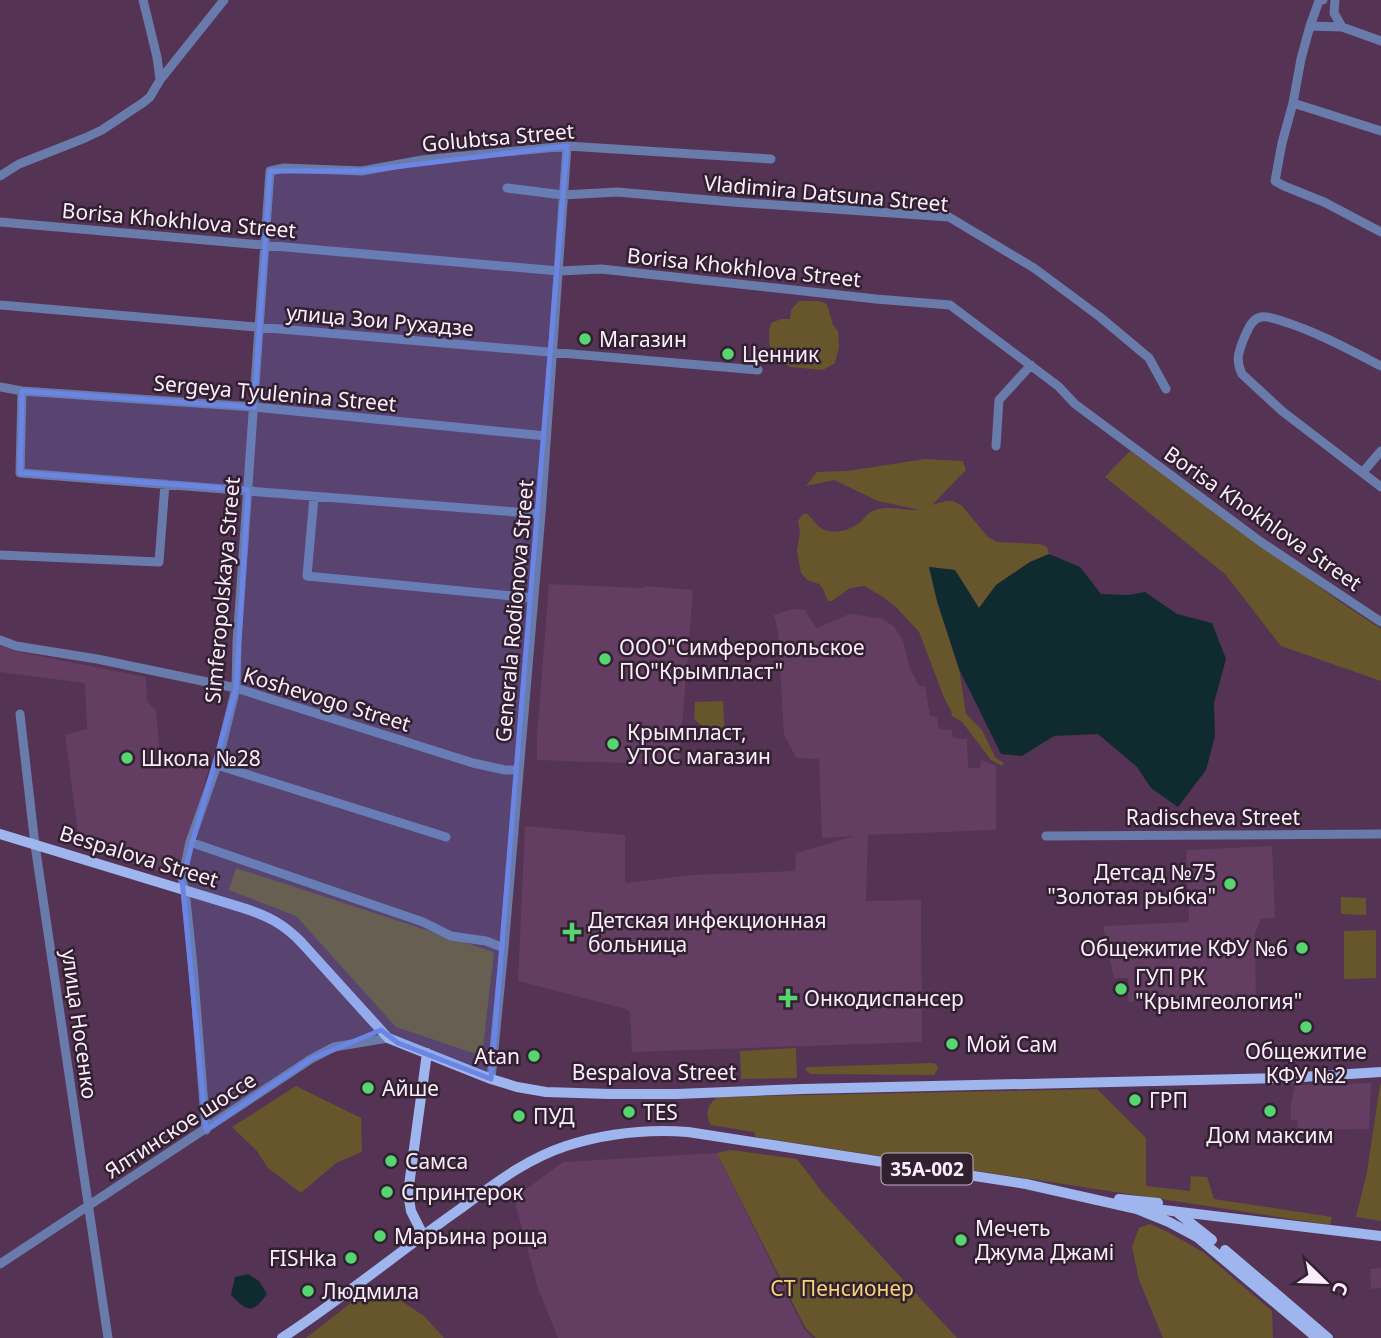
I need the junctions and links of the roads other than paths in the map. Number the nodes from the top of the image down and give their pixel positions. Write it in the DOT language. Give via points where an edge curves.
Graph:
graph roads {
  1 [pos="143,0"];
  2 [pos="224,0"];
  3 [pos="1320,0"];
  4 [pos="1335,0"];
  5 [pos="1310,26"];
  6 [pos="1342,27"];
  7 [pos="1381,41"];
  8 [pos="160,80"];
  9 [pos="1293,103"];
  10 [pos="1381,131"];
  11 [pos="567,146"];
  12 [pos="771,159"];
  13 [pos="271,171"];
  14 [pos="0,176"];
  15 [pos="507,188"];
  16 [pos="564,195"];
  17 [pos="0,222"];
  18 [pos="1381,232"];
  19 [pos="264,244"];
  20 [pos="559,271"];
  21 [pos="0,304"];
  22 [pos="259,328"];
  23 [pos="552,352"];
  24 [pos="1031,365"];
  25 [pos="1381,366"];
  26 [pos="758,370"];
  27 [pos="0,387"];
  28 [pos="1166,389"];
  29 [pos="22,391"];
  30 [pos="254,407"];
  31 [pos="546,436"];
  32 [pos="996,446"];
  33 [pos="1381,450"];
  34 [pos="1363,472"];
  35 [pos="165,484"];
  36 [pos="1381,487"];
  37 [pos="248,490"];
  38 [pos="314,497"];
  39 [pos="541,514"];
  40 [pos="0,555"];
  41 [pos="534,598"];
  42 [pos="1381,622"];
  43 [pos="0,640"];
  44 [pos="236,688"];
  45 [pos="20,714"];
  46 [pos="217,765"];
  47 [pos="518,770"];
  48 [pos="0,834"];
  49 [pos="1381,834"];
  50 [pos="1046,836"];
  51 [pos="446,837"];
  52 [pos="190,842"];
  53 [pos="35,845"];
  54 [pos="185,891"];
  55 [pos="504,948"];
  56 [pos="375,1023"];
  57 [pos="388,1038"];
  58 [pos="365,1042"];
  59 [pos="426,1053"];
  60 [pos="1381,1072"];
  61 [pos="491,1079"];
  62 [pos="205,1130"];
  63 [pos="1059,1191"];
  64 [pos="1164,1204"];
  65 [pos="1120,1205"];
  66 [pos="88,1206"];
  67 [pos="1176,1212"];
  68 [pos="1272,1223"];
  69 [pos="423,1235"];
  70 [pos="1381,1236"];
  71 [pos="0,1264"];
  72 [pos="108,1338"];
  73 [pos="282,1338"];
  74 [pos="1317,1338"];
  75 [pos="1328,1338"];
  1 -- 8 [label="street"];
  2 -- 8 [label="street"];
  3 -- 5 [label="street"];
  4 -- 6 [label="street" via="1334,13"];
  5 -- 6 [label="street"];
  5 -- 9 [label="street"];
  6 -- 7 [label="street"];
  8 -- 14 [label="street" via="150,97 102,130"];
  9 -- 10 [label="street"];
  9 -- 18 [label="street" via="1275,181"];
  11 -- 12 [label="street, Golubtsa Street"];
  11 -- 13 [label="street, Golubtsa Street" via="422,160 362,171"];
  11 -- 16 [label="street, Generala Rodionova Street"];
  13 -- 19 [label="street, Simferopolskaya Street"];
  15 -- 16 [label="street, Vladimira Datsuna Street"];
  16 -- 20 [label="street, Generala Rodionova Street"];
  16 -- 28 [label="street, Vladimira Datsuna Street" via="617,192 949,218 1034,268 1100,317 1149,358"];
  17 -- 19 [label="street, Borisa Khokhlova Street"];
  19 -- 20 [label="street, Borisa Khokhlova Street"];
  19 -- 22 [label="street, Simferopolskaya Street"];
  20 -- 23 [label="street, Generala Rodionova Street"];
  20 -- 24 [label="street, Borisa Khokhlova Street" via="601,270 950,305"];
  21 -- 22 [label="street, улица Зои Рухадзе"];
  22 -- 23 [label="street, улица Зои Рухадзе"];
  22 -- 30 [label="street, Simferopolskaya Street"];
  23 -- 26 [label="street, улица Зои Рухадзе"];
  23 -- 31 [label="street, Generala Rodionova Street"];
  24 -- 32 [label="street" via="999,400"];
  24 -- 42 [label="street, Borisa Khokhlova Street" via="1075,404 1261,542"];
  25 -- 34 [label="street" via="1322,335 1261,317 1250,326 1237,358 1247,379 1282,411"];
  27 -- 29 [label="street, Sergeya Tyulenina Street"];
  29 -- 30 [label="street, Sergeya Tyulenina Street"];
  29 -- 35 [label="street" via="20,473"];
  30 -- 31 [label="street, Sergeya Tyulenina Street"];
  30 -- 37 [label="street, Simferopolskaya Street"];
  31 -- 39 [label="street, Generala Rodionova Street"];
  33 -- 34 [label="street"];
  34 -- 36 [label="street"];
  35 -- 37 [label="street"];
  35 -- 40 [label="street" via="159,562"];
  37 -- 38 [label="street"];
  37 -- 44 [label="street, Simferopolskaya Street"];
  38 -- 39 [label="street"];
  38 -- 41 [label="street" via="307,576"];
  39 -- 41 [label="street, Generala Rodionova Street"];
  41 -- 47 [label="street, Generala Rodionova Street"];
  43 -- 44 [label="street, Koshevogo Street"];
  44 -- 46 [label="street, Simferopolskaya Street"];
  44 -- 47 [label="street, Koshevogo Street" via="472,763"];
  45 -- 53 [label="street, улица Носенко"];
  46 -- 51 [label="street"];
  46 -- 52 [label="street, Simferopolskaya Street"];
  47 -- 55 [label="street, Generala Rodionova Street"];
  48 -- 53 [label="main road, Bespalova Street"];
  49 -- 50 [label="street, Radischeva Street"];
  52 -- 54 [label="street, Simferopolskaya Street" via="182,878"];
  52 -- 55 [label="street, Bespalova Street" via="424,922 451,936"];
  53 -- 54 [label="main road, Bespalova Street"];
  53 -- 66 [label="street, улица Носенко"];
  54 -- 56 [label="main road, Bespalova Street" via="261,914 289,930"];
  54 -- 62 [label="street, Simferopolskaya Street"];
  55 -- 61 [label="street, Generala Rodionova Street"];
  56 -- 57 [label="main road, Bespalova Street"];
  56 -- 58 [label="street" via="374,1033"];
  57 -- 58 [label="street, Ялтинское шоссе"];
  57 -- 59 [label="main road, Bespalova Street"];
  58 -- 62 [label="street, Ялтинское шоссе" via="334,1046"];
  59 -- 61 [label="main road, Bespalova Street"];
  59 -- 69 [label="main road" via="408,1192"];
  60 -- 61 [label="main road, Bespalova Street" via="609,1094 546,1092"];
  62 -- 66 [label="street, Ялтинское шоссе"];
  63 -- 64 [label="main road, 35А-002"];
  63 -- 65 [label="main road, 35А-002"];
  63 -- 69 [label="main road, 35А-002" via="688,1132 643,1132 585,1141 542,1156"];
  64 -- 67 [label="main road"];
  64 -- 68 [label="main road"];
  65 -- 67 [label="main road"];
  65 -- 74 [label="main road, 35А-002" via="1161,1218 1197,1237"];
  66 -- 71 [label="street, Ялтинское шоссе"];
  66 -- 72 [label="street, улица Носенко"];
  67 -- 68 [label="main road"];
  67 -- 75 [label="main road"];
  68 -- 70 [label="main road"];
  69 -- 73 [label="main road, 35А-002"];
}
